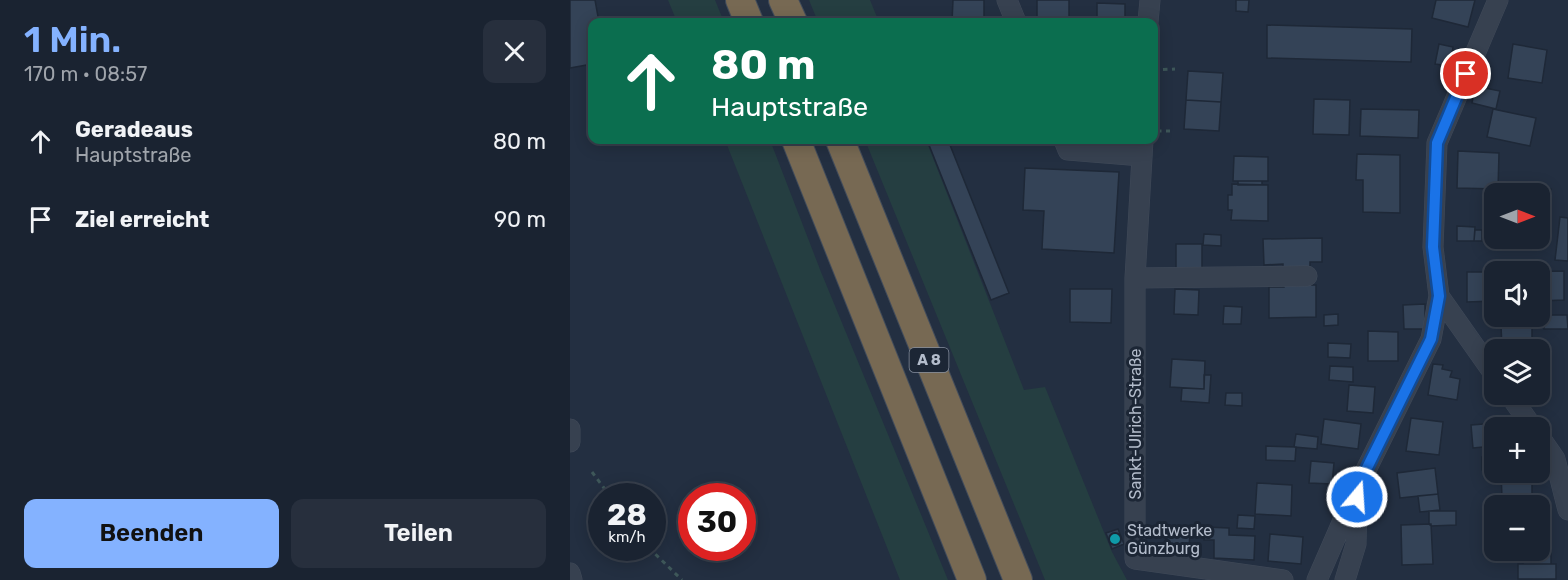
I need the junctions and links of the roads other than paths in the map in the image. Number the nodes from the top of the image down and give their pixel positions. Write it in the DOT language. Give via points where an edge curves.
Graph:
graph roads {
  1 [pos="740,0"];
  2 [pos="783,0"];
  3 [pos="1007,0"];
  4 [pos="1150,0"];
  5 [pos="1498,0"];
  6 [pos="747,18"];
  7 [pos="791,18"];
  8 [pos="1014,18"];
  9 [pos="1148,18"];
  10 [pos="798,144"];
  11 [pos="842,144"];
  12 [pos="1066,144"];
  13 [pos="1142,148"];
  14 [pos="1307,276"];
  15 [pos="1135,278"];
  16 [pos="1439,296"];
  17 [pos="1484,360"];
  18 [pos="570,429"];
  19 [pos="570,442"];
  20 [pos="1550,445"];
  21 [pos="1562,454"];
  22 [pos="1358,486"];
  23 [pos="1568,510"];
  24 [pos="570,573"];
  25 [pos="572,580"];
  26 [pos="972,580"];
  27 [pos="1018,580"];
  28 [pos="1283,580"];
  29 [pos="1317,580"];
  30 [pos="1345,580"];
  1 -- 6 [label="highway"];
  2 -- 7 [label="highway"];
  3 -- 8 [label="street"];
  4 -- 9 [label="street"];
  5 -- 16 [label="street" via="1437,143 1433,247"];
  10 -- 26 [label="highway, A 8"];
  11 -- 27 [label="highway, A 8"];
  12 -- 13 [label="street" via="1068,150"];
  13 -- 15 [label="street, Sankt-Ulrich-Straße"];
  14 -- 15 [label="street"];
  15 -- 28 [label="street, Sankt-Ulrich-Straße" via="1135,559"];
  16 -- 17 [label="street"];
  16 -- 22 [label="street" via="1431,339"];
  18 -- 19 [label="street"];
  20 -- 21 [label="street"];
  21 -- 23 [label="street"];
  22 -- 29 [label="street"];
  22 -- 30 [label="street" via="1356,544"];
  24 -- 25 [label="street"];
}
